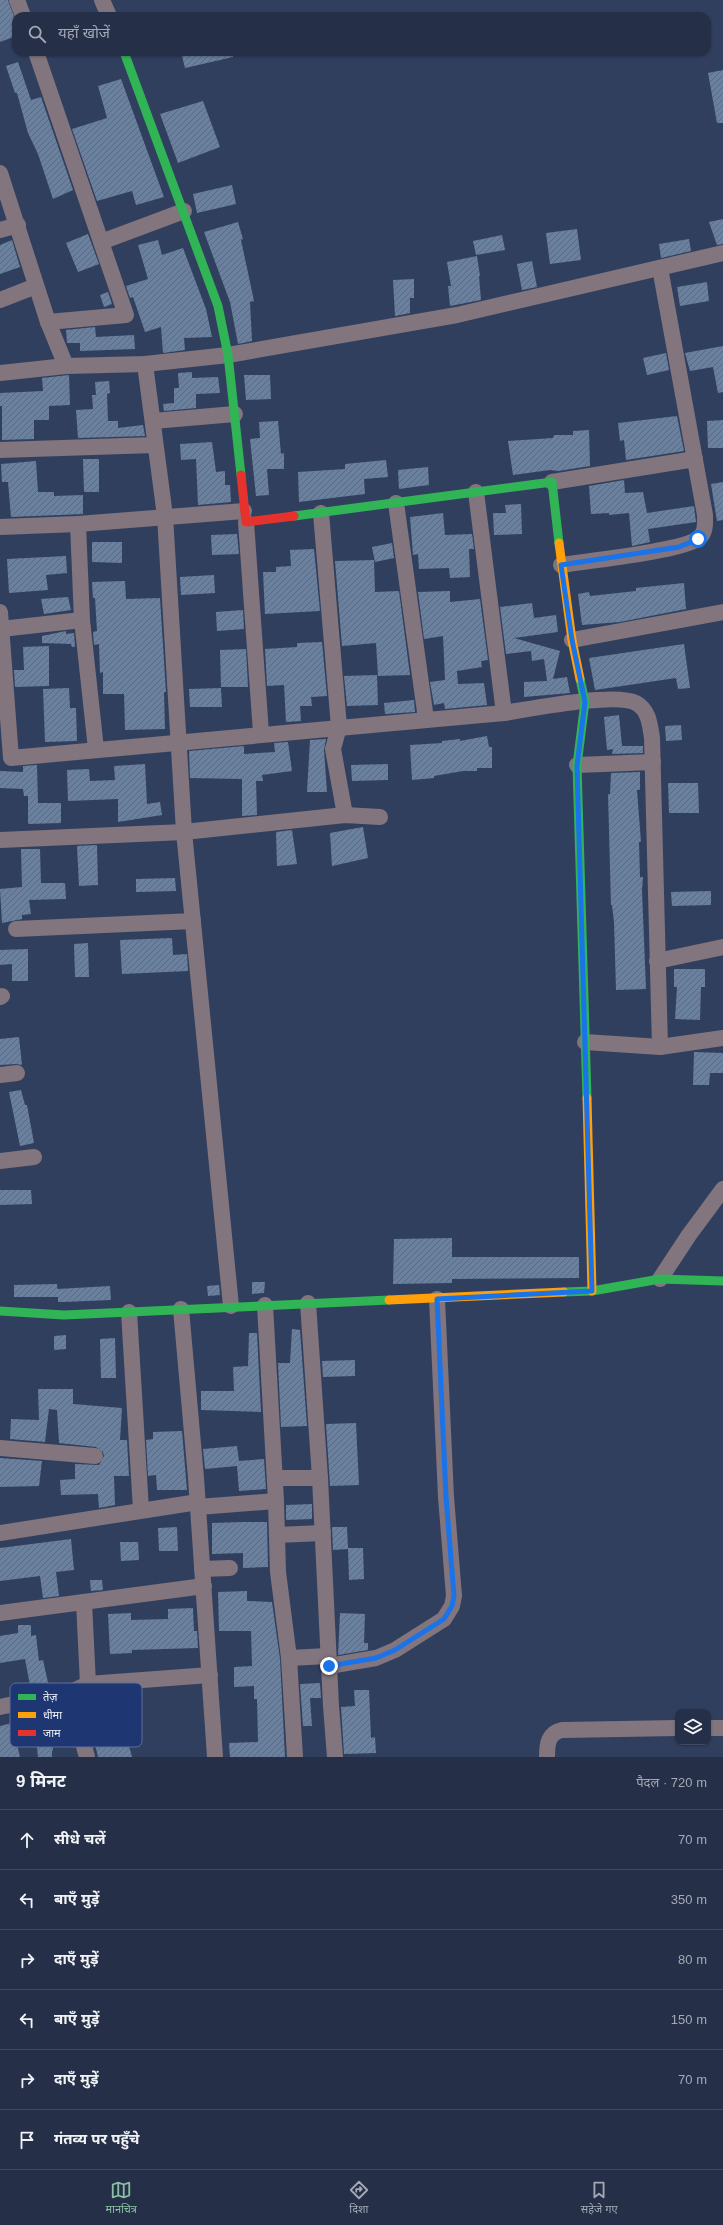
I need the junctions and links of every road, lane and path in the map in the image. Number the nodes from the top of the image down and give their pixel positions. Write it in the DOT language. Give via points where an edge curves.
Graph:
graph roads {
  1 [pos="17,0"];
  2 [pos="102,0"];
  3 [pos="22,12"];
  4 [pos="107,12"];
  5 [pos="37,56"];
  6 [pos="126,56"];
  7 [pos="0,173"];
  8 [pos="184,211"];
  9 [pos="18,224"];
  10 [pos="0,230"];
  11 [pos="101,242"];
  12 [pos="723,253"];
  13 [pos="660,268"];
  14 [pos="36,286"];
  15 [pos="0,300"];
  16 [pos="48,322"];
  17 [pos="228,355"];
  18 [pos="145,364"];
  19 [pos="66,366"];
  20 [pos="0,373"];
  21 [pos="236,414"];
  22 [pos="153,421"];
  23 [pos="156,446"];
  24 [pos="0,450"];
  25 [pos="695,459"];
  26 [pos="552,482"];
  27 [pos="476,492"];
  28 [pos="396,503"];
  29 [pos="321,514"];
  30 [pos="164,516"];
  31 [pos="245,516"];
  32 [pos="78,524"];
  33 [pos="0,527"];
  34 [pos="561,565"];
  35 [pos="0,612"];
  36 [pos="723,612"];
  37 [pos="82,620"];
  38 [pos="1,629"];
  39 [pos="572,640"];
  40 [pos="585,702"];
  41 [pos="504,713"];
  42 [pos="426,719"];
  43 [pos="338,727"];
  44 [pos="261,734"];
  45 [pos="179,742"];
  46 [pos="96,750"];
  47 [pos="5,758"];
  48 [pos="653,762"];
  49 [pos="577,766"];
  50 [pos="345,815"];
  51 [pos="380,818"];
  52 [pos="184,832"];
  53 [pos="0,840"];
  54 [pos="193,921"];
  55 [pos="16,929"];
  56 [pos="723,947"];
  57 [pos="657,961"];
  58 [pos="723,1038"];
  59 [pos="585,1042"];
  60 [pos="660,1047"];
  61 [pos="17,1073"];
  62 [pos="0,1075"];
  63 [pos="34,1157"];
  64 [pos="0,1161"];
  65 [pos="723,1189"];
  66 [pos="660,1279"];
  67 [pos="723,1281"];
  68 [pos="592,1291"];
  69 [pos="437,1299"];
  70 [pos="308,1303"];
  71 [pos="265,1305"];
  72 [pos="231,1306"];
  73 [pos="181,1309"];
  74 [pos="0,1310"];
  75 [pos="129,1312"];
  76 [pos="0,1448"];
  77 [pos="95,1456"];
  78 [pos="275,1478"];
  79 [pos="320,1478"];
  80 [pos="276,1501"];
  81 [pos="198,1504"];
  82 [pos="141,1510"];
  83 [pos="0,1533"];
  84 [pos="323,1533"];
  85 [pos="277,1535"];
  86 [pos="230,1568"];
  87 [pos="202,1569"];
  88 [pos="204,1586"];
  89 [pos="84,1602"];
  90 [pos="0,1613"];
  91 [pos="289,1658"];
  92 [pos="329,1661"];
  93 [pos="210,1675"];
  94 [pos="88,1683"];
  95 [pos="102,1683"];
  96 [pos="10,1705"];
  97 [pos="0,1707"];
  98 [pos="675,1728"];
  99 [pos="711,1728"];
  100 [pos="723,1728"];
  101 [pos="84,1747"];
  102 [pos="87,1757"];
  103 [pos="215,1757"];
  104 [pos="295,1757"];
  105 [pos="335,1757"];
  106 [pos="547,1757"];
  1 -- 3 [label="street"];
  2 -- 4 [label="street"];
  5 -- 11 [label="street"];
  6 -- 8 [label="street"];
  7 -- 9 [label="street"];
  8 -- 11 [label="street"];
  8 -- 17 [label="street" via="218,306"];
  9 -- 10 [label="street"];
  9 -- 14 [label="street"];
  11 -- 16 [label="street" via="126,315"];
  12 -- 13 [label="street"];
  13 -- 17 [label="street" via="458,315"];
  13 -- 25 [label="street"];
  14 -- 15 [label="street"];
  14 -- 16 [label="street"];
  16 -- 19 [label="street"];
  17 -- 18 [label="street"];
  17 -- 21 [label="street"];
  18 -- 19 [label="street"];
  18 -- 22 [label="street"];
  19 -- 20 [label="street"];
  21 -- 22 [label="street"];
  21 -- 31 [label="street"];
  22 -- 23 [label="street"];
  23 -- 24 [label="street"];
  23 -- 30 [label="street"];
  25 -- 26 [label="street"];
  25 -- 34 [label="street" via="705,515 704,531 698,539 679,547"];
  26 -- 27 [label="street"];
  26 -- 34 [label="street"];
  27 -- 28 [label="street"];
  27 -- 41 [label="street"];
  28 -- 29 [label="street"];
  28 -- 42 [label="street"];
  29 -- 31 [label="street"];
  29 -- 43 [label="street"];
  30 -- 31 [label="street"];
  30 -- 32 [label="street"];
  30 -- 45 [label="street"];
  31 -- 44 [label="street"];
  32 -- 33 [label="street"];
  32 -- 37 [label="street"];
  34 -- 39 [label="street"];
  35 -- 38 [label="street"];
  36 -- 39 [label="street"];
  37 -- 38 [label="street"];
  37 -- 46 [label="street"];
  38 -- 47 [label="street"];
  39 -- 40 [label="street"];
  40 -- 41 [label="street"];
  40 -- 48 [label="street" via="627,700 637,704 646,712 650,722"];
  40 -- 49 [label="street"];
  41 -- 42 [label="street"];
  42 -- 43 [label="street"];
  43 -- 44 [label="street"];
  43 -- 50 [label="street" via="333,749"];
  44 -- 45 [label="street"];
  45 -- 46 [label="street"];
  45 -- 52 [label="street"];
  46 -- 47 [label="street"];
  48 -- 49 [label="street"];
  48 -- 57 [label="street"];
  49 -- 59 [label="street"];
  50 -- 51 [label="street"];
  50 -- 52 [label="street"];
  52 -- 53 [label="street"];
  52 -- 54 [label="street"];
  54 -- 55 [label="street"];
  54 -- 72 [label="street"];
  56 -- 57 [label="street"];
  57 -- 60 [label="street"];
  58 -- 60 [label="street"];
  59 -- 60 [label="street"];
  59 -- 68 [label="street"];
  61 -- 62 [label="street"];
  63 -- 64 [label="street"];
  65 -- 66 [label="street"];
  66 -- 67 [label="street"];
  66 -- 68 [label="street"];
  68 -- 69 [label="street"];
  69 -- 70 [label="street"];
  69 -- 92 [label="street" via="446,1497 454,1596 452,1606 449,1614 437,1626 390,1653 361,1662"];
  70 -- 71 [label="street"];
  70 -- 79 [label="street"];
  71 -- 72 [label="street"];
  71 -- 78 [label="street"];
  72 -- 73 [label="street"];
  73 -- 75 [label="street"];
  73 -- 81 [label="street"];
  74 -- 75 [label="street" via="64,1315"];
  75 -- 82 [label="street"];
  76 -- 77 [label="street"];
  78 -- 79 [label="street"];
  78 -- 80 [label="street"];
  79 -- 84 [label="street"];
  80 -- 81 [label="street"];
  80 -- 85 [label="street"];
  81 -- 82 [label="street"];
  81 -- 87 [label="street"];
  82 -- 83 [label="street"];
  84 -- 85 [label="street"];
  84 -- 92 [label="street"];
  85 -- 91 [label="street" via="278,1572"];
  86 -- 87 [label="street"];
  87 -- 88 [label="street"];
  88 -- 89 [label="street"];
  88 -- 93 [label="street"];
  89 -- 90 [label="street"];
  89 -- 94 [label="street"];
  91 -- 92 [label="street"];
  91 -- 104 [label="street"];
  92 -- 105 [label="street"];
  93 -- 95 [label="street"];
  93 -- 103 [label="street"];
  96 -- 97 [label="street"];
  98 -- 106 [label="street" via="562,1730 554,1732 549,1738"];
  99 -- 100 [label="street"];
  101 -- 102 [label="street"];
}
